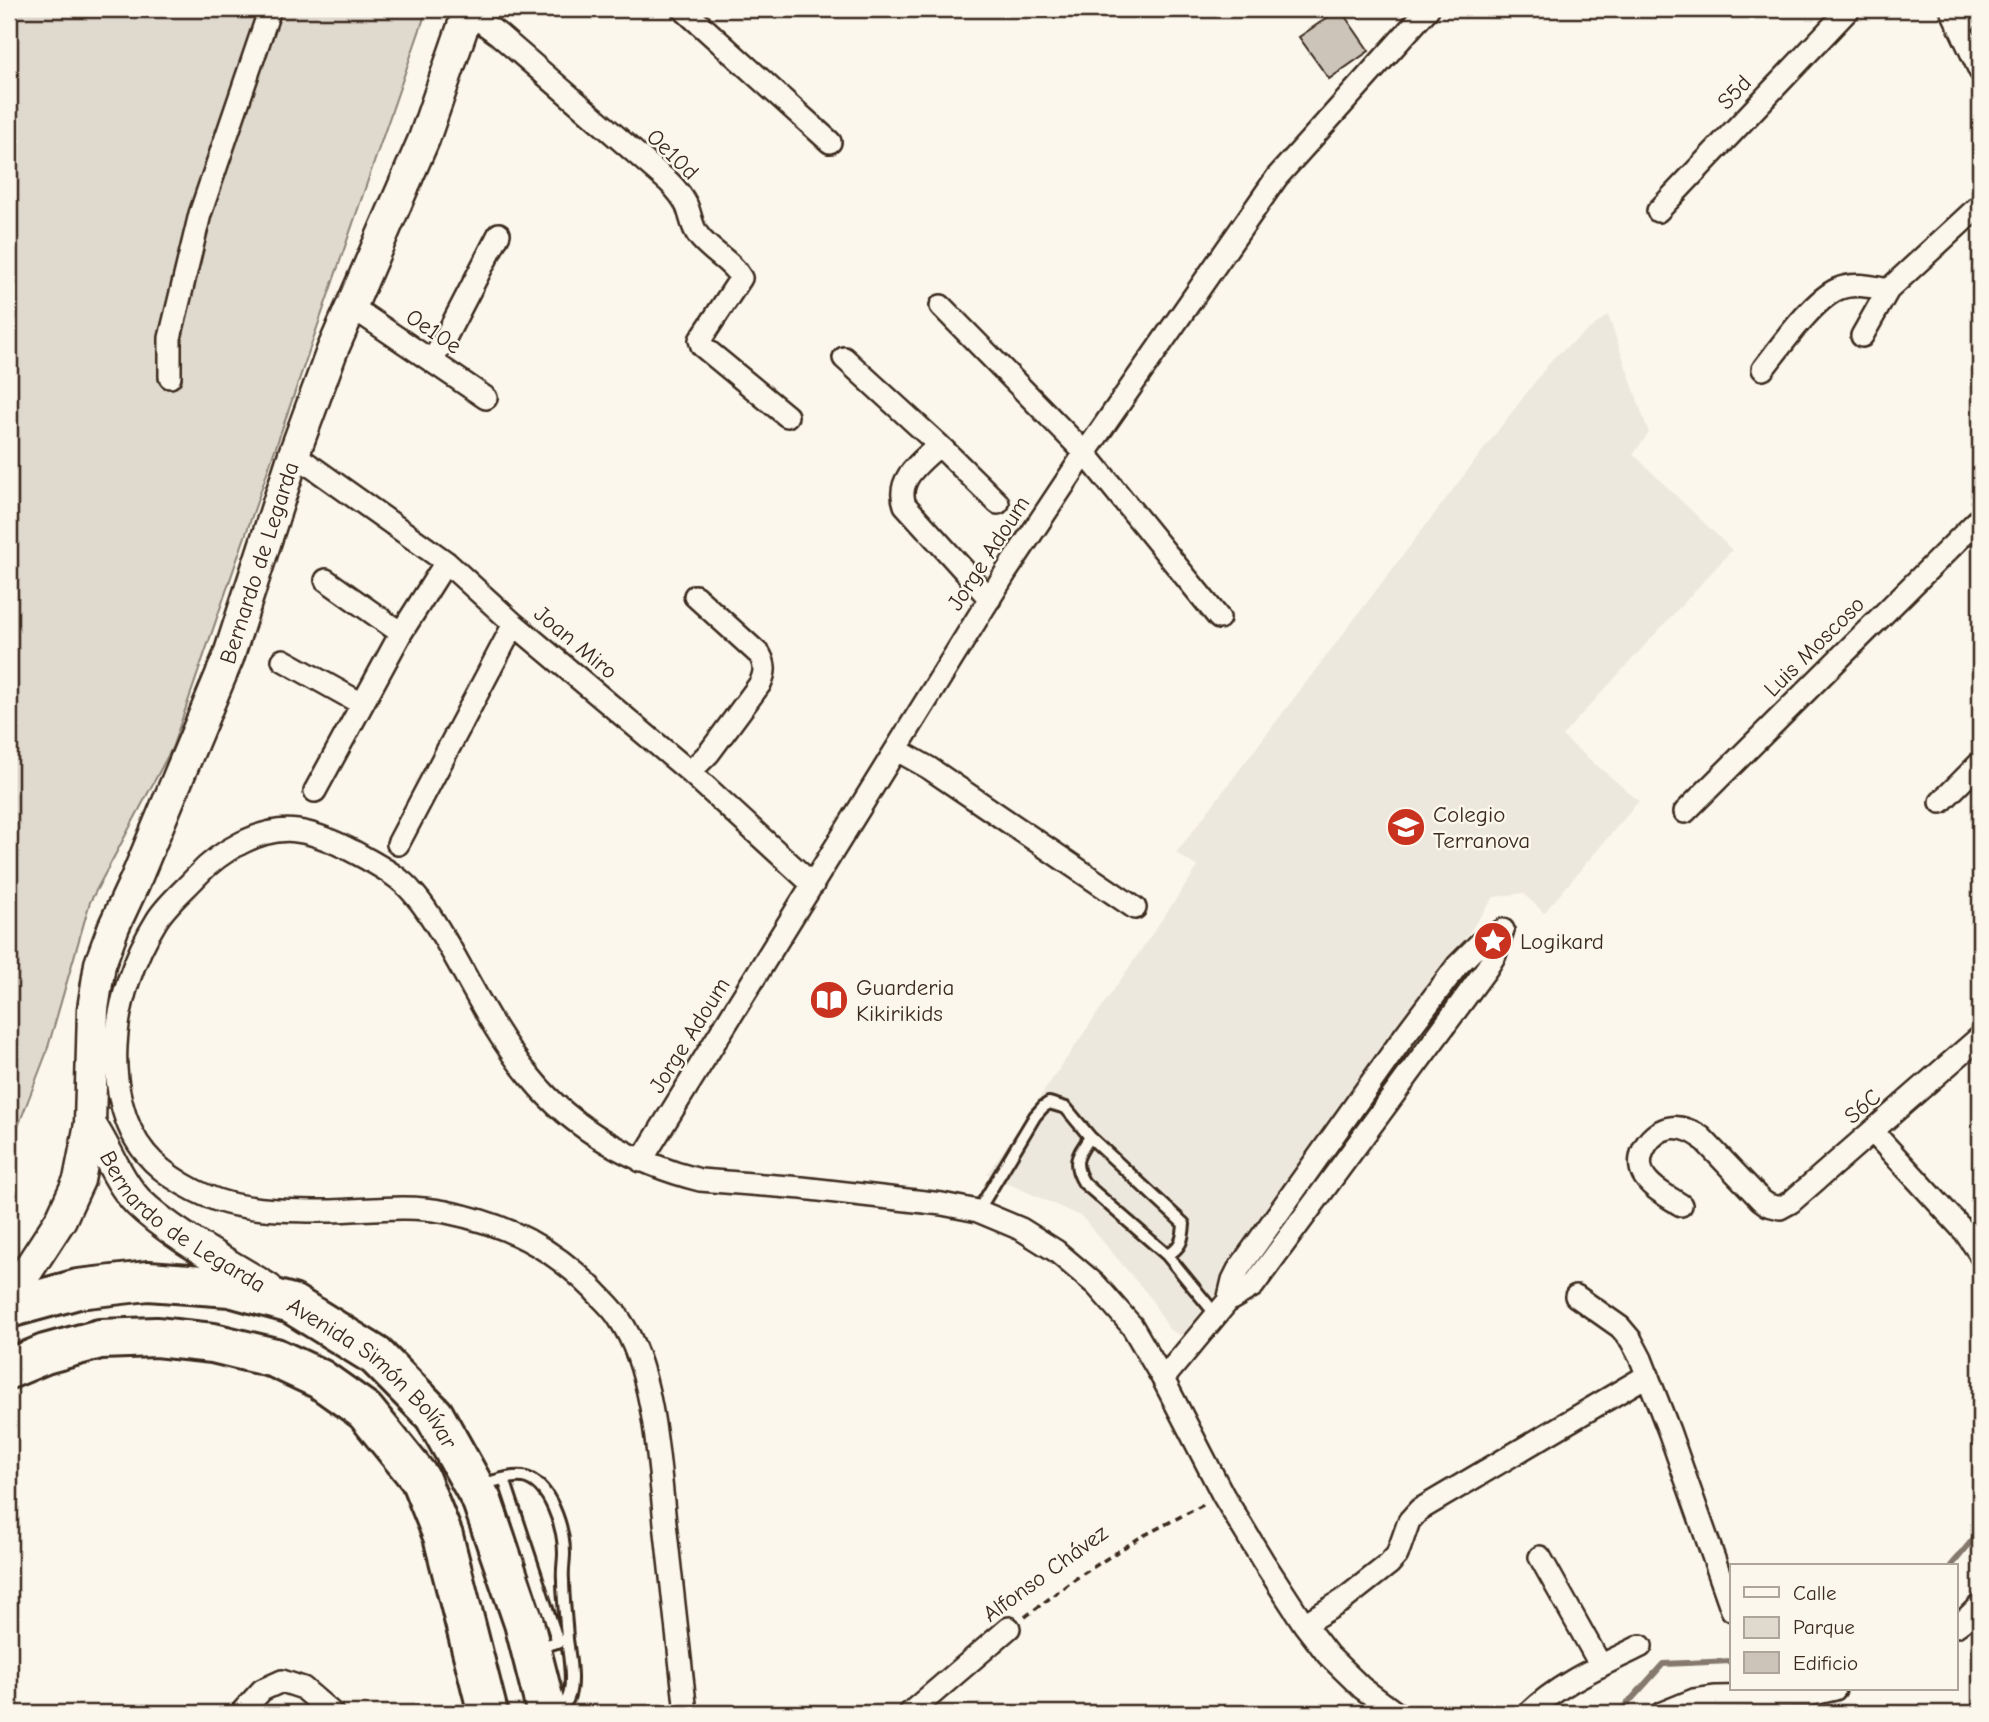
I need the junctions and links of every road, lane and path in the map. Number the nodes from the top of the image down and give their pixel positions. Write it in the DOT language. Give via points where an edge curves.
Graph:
graph roads {
  1 [pos="270,9"];
  2 [pos="682,9"];
  3 [pos="1849,9"];
  4 [pos="1977,9"];
  5 [pos="469,10"];
  6 [pos="1415,14"];
  7 [pos="1955,17"];
  8 [pos="1980,71"];
  9 [pos="830,142"];
  10 [pos="1980,205"];
  11 [pos="1658,211"];
  12 [pos="499,234"];
  13 [pos="1888,290"];
  14 [pos="941,306"];
  15 [pos="352,307"];
  16 [pos="1862,336"];
  17 [pos="844,358"];
  18 [pos="432,360"];
  19 [pos="1763,369"];
  20 [pos="170,377"];
  21 [pos="486,398"];
  22 [pos="787,416"];
  23 [pos="939,445"];
  24 [pos="1085,453"];
  25 [pos="294,454"];
  26 [pos="998,503"];
  27 [pos="1980,518"];
  28 [pos="446,562"];
  29 [pos="326,580"];
  30 [pos="695,596"];
  31 [pos="990,599"];
  32 [pos="1219,618"];
  33 [pos="514,624"];
  34 [pos="401,633"];
  35 [pos="283,660"];
  36 [pos="362,704"];
  37 [pos="897,750"];
  38 [pos="1980,763"];
  39 [pos="690,772"];
  40 [pos="315,791"];
  41 [pos="1941,802"];
  42 [pos="1685,812"];
  43 [pos="398,844"];
  44 [pos="813,885"];
  45 [pos="1135,908"];
  46 [pos="1980,1037"];
  47 [pos="103,1071"];
  48 [pos="1342,1123"];
  49 [pos="90,1124"];
  50 [pos="1877,1128"];
  51 [pos="1090,1138"];
  52 [pos="1363,1138"];
  53 [pos="641,1161"];
  54 [pos="1681,1205"];
  55 [pos="978,1211"];
  56 [pos="1975,1229"];
  57 [pos="1980,1254"];
  58 [pos="1167,1255"];
  59 [pos="1576,1296"];
  60 [pos="9,1299"];
  61 [pos="292,1304"];
  62 [pos="9,1308"];
  63 [pos="1222,1309"];
  64 [pos="9,1369"];
  65 [pos="1648,1375"];
  66 [pos="1163,1379"];
  67 [pos="489,1483"];
  68 [pos="1223,1495"];
  69 [pos="1540,1558"];
  70 [pos="1730,1604"];
  71 [pos="1980,1605"];
  72 [pos="1304,1624"];
  73 [pos="1958,1625"];
  74 [pos="1009,1628"];
  75 [pos="552,1643"];
  76 [pos="1641,1646"];
  77 [pos="1601,1667"];
  78 [pos="1831,1690"];
  79 [pos="1756,1692"];
  80 [pos="241,1713"];
  81 [pos="332,1713"];
  82 [pos="488,1713"];
  83 [pos="548,1713"];
  84 [pos="686,1713"];
  85 [pos="910,1713"];
  86 [pos="1396,1713"];
  87 [pos="1529,1713"];
  88 [pos="1662,1713"];
  1 -- 20 [label="street" via="200,214 170,338"];
  2 -- 9 [label="street"];
  3 -- 11 [label="street, S5d"];
  4 -- 7 [label="street"];
  5 -- 15 [label="street, Bernardo de Legarda" via="424,139"];
  5 -- 22 [label="street, Oe10d" via="681,194 695,232 741,278 700,340 702,346"];
  6 -- 24 [label="street, Jorge Adoum" via="1277,177"];
  7 -- 8 [label="street"];
  10 -- 13 [label="street"];
  12 -- 18 [label="street"];
  13 -- 16 [label="street"];
  13 -- 19 [label="street" via="1839,288 1811,309"];
  14 -- 24 [label="street"];
  15 -- 18 [label="street, Oe10e"];
  15 -- 25 [label="street, Bernardo de Legarda"];
  17 -- 23 [label="street"];
  18 -- 21 [label="street, Oe10e"];
  23 -- 26 [label="street"];
  23 -- 31 [label="street" via="908,477 901,495"];
  24 -- 31 [label="street, Jorge Adoum"];
  24 -- 32 [label="street"];
  25 -- 28 [label="street, Joan Miro"];
  25 -- 47 [label="street, Bernardo de Legarda" via="228,658 100,964 93,1009"];
  27 -- 42 [label="street, Luis Moscoso"];
  28 -- 33 [label="street, Joan Miro"];
  28 -- 34 [label="street"];
  29 -- 34 [label="street"];
  30 -- 39 [label="street" via="760,655 765,674 709,753"];
  31 -- 37 [label="street, Jorge Adoum"];
  33 -- 39 [label="street, Joan Miro"];
  33 -- 43 [label="street"];
  34 -- 36 [label="street"];
  35 -- 36 [label="street"];
  36 -- 40 [label="street"];
  37 -- 44 [label="street, Jorge Adoum"];
  37 -- 45 [label="street"];
  38 -- 41 [label="street"];
  39 -- 44 [label="street, Joan Miro"];
  44 -- 53 [label="street, Jorge Adoum"];
  46 -- 50 [label="street, S6C"];
  47 -- 49 [label="street, Bernardo de Legarda"];
  47 -- 53 [label="street" via="116,1039 129,980 159,916 204,868 231,849 264,834 293,830 325,838 362,856 413,891 531,1079 579,1124"];
  47 -- 84 [label="street" via="146,1154 196,1192 257,1208 404,1207 477,1220 512,1231 545,1249 578,1274 621,1320 638,1357 655,1428"];
  48 -- 52 [label="street"];
  48 -- 52 [label="street" via="1457,966 1480,943 1503,930 1487,968"];
  48 -- 63 [label="street" via="1238,1270"];
  49 -- 60 [label="street, Bernardo de Legarda" via="79,1180 61,1219"];
  49 -- 61 [label="street, Bernardo de Legarda" via="137,1201 170,1228"];
  50 -- 54 [label="street, S6C" via="1780,1208 1761,1200 1701,1137 1669,1128 1644,1147 1640,1166 1647,1180"];
  50 -- 56 [label="street"];
  51 -- 55 [label="lane" via="1066,1108 1049,1103 1035,1116"];
  51 -- 58 [label="lane" via="1076,1164 1084,1183"];
  51 -- 58 [label="lane" via="1184,1224 1181,1245"];
  52 -- 63 [label="street" via="1253,1286"];
  53 -- 55 [label="street" via="699,1180 880,1196"];
  55 -- 66 [label="street" via="1021,1228 1096,1285 1132,1325"];
  56 -- 57 [label="street"];
  58 -- 63 [label="lane"];
  59 -- 65 [label="street" via="1620,1327"];
  61 -- 62 [label="highway, Avenida Simón Bolívar" via="230,1287 149,1281 78,1289"];
  61 -- 67 [label="highway, Avenida Simón Bolívar" via="376,1356 434,1415"];
  63 -- 66 [label="street"];
  64 -- 82 [label="highway, Avenida Simón Bolívar" via="100,1339 156,1336 275,1358 320,1379 365,1410 420,1479 443,1536"];
  65 -- 70 [label="street"];
  65 -- 72 [label="street" via="1419,1510 1389,1564"];
  66 -- 68 [label="street"];
  67 -- 75 [label="highway, Avenida Simón Bolívar" via="482,1502"];
  67 -- 75 [label="lane" via="523,1477 536,1482 550,1500 564,1552"];
  68 -- 72 [label="street"];
  68 -- 74 [label="path, Alfonso Chávez" via="1139,1538"];
  69 -- 77 [label="street"];
  71 -- 73 [label="street"];
  72 -- 86 [label="street" via="1328,1655"];
  74 -- 85 [label="street, Alfonso Chávez"];
  75 -- 83 [label="highway, Avenida Simón Bolívar"];
  76 -- 77 [label="street"];
  77 -- 87 [label="street" via="1557,1690"];
  78 -- 79 [label="street" via="1809,1695"];
  79 -- 88 [label="street" via="1694,1700"];
  80 -- 81 [label="street" via="262,1690 282,1681 303,1688"];
}
